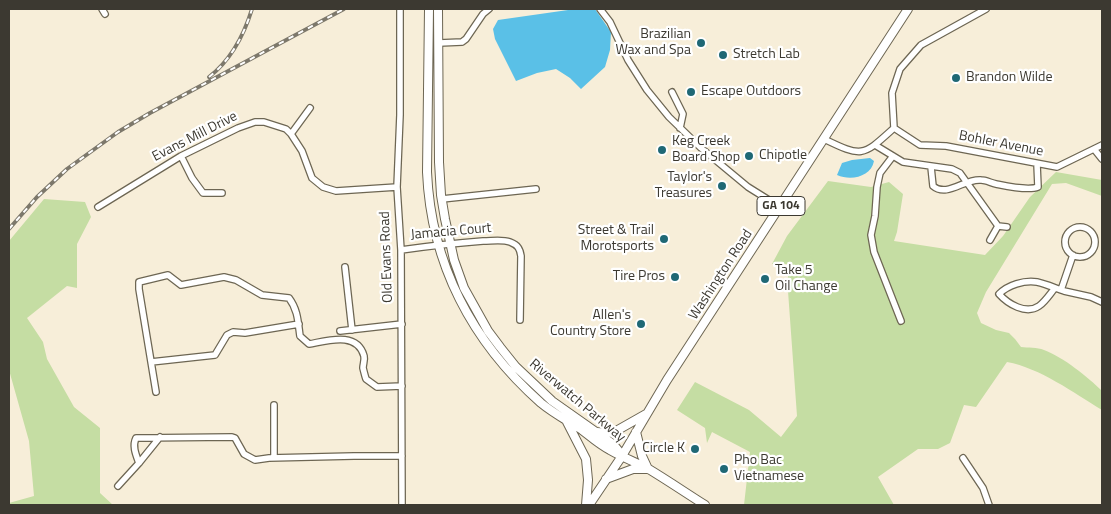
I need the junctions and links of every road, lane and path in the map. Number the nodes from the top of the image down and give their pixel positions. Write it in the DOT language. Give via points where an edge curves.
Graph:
graph roads {
  1 [pos="400,9"];
  2 [pos="429,9"];
  3 [pos="438,9"];
  4 [pos="489,9"];
  5 [pos="600,9"];
  6 [pos="908,9"];
  7 [pos="986,9"];
  8 [pos="439,43"];
  9 [pos="672,92"];
  10 [pos="310,108"];
  11 [pos="680,128"];
  12 [pos="894,128"];
  13 [pos="291,134"];
  14 [pos="824,139"];
  15 [pos="875,145"];
  16 [pos="1102,145"];
  17 [pos="1094,149"];
  18 [pos="181,156"];
  19 [pos="893,156"];
  20 [pos="1102,159"];
  21 [pos="1037,164"];
  22 [pos="932,167"];
  23 [pos="967,182"];
  24 [pos="397,188"];
  25 [pos="536,189"];
  26 [pos="222,193"];
  27 [pos="442,199"];
  28 [pos="98,207"];
  29 [pos="780,207"];
  30 [pos="998,226"];
  31 [pos="1007,227"];
  32 [pos="990,240"];
  33 [pos="450,243"];
  34 [pos="438,245"];
  35 [pos="401,250"];
  36 [pos="1073,255"];
  37 [pos="345,267"];
  38 [pos="1058,289"];
  39 [pos="1102,302"];
  40 [pos="520,320"];
  41 [pos="900,321"];
  42 [pos="299,324"];
  43 [pos="402,324"];
  44 [pos="352,330"];
  45 [pos="340,331"];
  46 [pos="151,362"];
  47 [pos="402,386"];
  48 [pos="156,392"];
  49 [pos="274,405"];
  50 [pos="647,413"];
  51 [pos="566,420"];
  52 [pos="596,432"];
  53 [pos="636,432"];
  54 [pos="160,437"];
  55 [pos="402,456"];
  56 [pos="622,456"];
  57 [pos="274,458"];
  58 [pos="963,458"];
  59 [pos="139,462"];
  60 [pos="648,469"];
  61 [pos="606,480"];
  62 [pos="118,486"];
  63 [pos="402,505"];
  64 [pos="587,505"];
  65 [pos="705,505"];
  66 [pos="989,505"];
  1 -- 24 [label="street, Old Evans Road"];
  2 -- 34 [label="main road, Riverwatch Parkway" via="428,188"];
  3 -- 8 [label="main road, Riverwatch Parkway"];
  4 -- 8 [label="street" via="462,42"];
  5 -- 11 [label="street" via="647,90"];
  6 -- 14 [label="main road, Washington Road / GA 104"];
  7 -- 12 [label="street" via="921,45 900,68 892,93"];
  8 -- 27 [label="main road, Riverwatch Parkway"];
  9 -- 11 [label="street" via="683,114"];
  10 -- 13 [label="street"];
  11 -- 29 [label="street" via="748,186"];
  12 -- 15 [label="street"];
  12 -- 21 [label="street, Bohler Avenue" via="920,145 946,146"];
  13 -- 18 [label="street, Evans Mill Drive" via="286,129 255,122"];
  13 -- 24 [label="street" via="302,151 312,178 323,187 336,191"];
  14 -- 15 [label="street" via="853,152"];
  14 -- 29 [label="main road, Washington Road / GA 104"];
  15 -- 19 [label="street"];
  16 -- 17 [label="street, Bohler Avenue"];
  17 -- 20 [label="street"];
  17 -- 21 [label="street, Bohler Avenue" via="1056,167"];
  18 -- 26 [label="street" via="204,193"];
  18 -- 28 [label="street, Evans Mill Drive"];
  19 -- 22 [label="street" via="903,162"];
  19 -- 41 [label="street" via="880,173 871,235 874,252"];
  21 -- 23 [label="street" via="1038,187 1032,189 980,180"];
  22 -- 23 [label="street" via="952,169"];
  22 -- 23 [label="street" via="933,186 938,190"];
  23 -- 30 [label="street"];
  24 -- 35 [label="street, Old Evans Road"];
  25 -- 27 [label="street"];
  27 -- 33 [label="main road, Riverwatch Parkway"];
  29 -- 50 [label="main road, Washington Road / GA 104"];
  30 -- 31 [label="street"];
  30 -- 32 [label="street"];
  33 -- 34 [label="street, Jamacia Court"];
  33 -- 40 [label="street, Jamacia Court" via="502,240 517,246 522,263"];
  33 -- 52 [label="main road, Riverwatch Parkway" via="464,288 500,347 552,401"];
  34 -- 35 [label="street, Jamacia Court"];
  34 -- 51 [label="main road, Riverwatch Parkway" via="454,288 480,335 520,383"];
  35 -- 43 [label="street, Old Evans Road"];
  36 -- 36 [label="street" via="1082,256 1093,248 1094,239 1085,228 1071,230 1066,238 1066,247"];
  36 -- 38 [label="street"];
  37 -- 44 [label="street"];
  38 -- 38 [label="street" via="1036,282 1015,284 999,294 1018,308 1028,310 1038,307"];
  38 -- 39 [label="street"];
  42 -- 46 [label="street" via="233,332 227,335 215,354"];
  42 -- 46 [label="street" via="294,304 289,298 262,296 236,280 224,277 181,285 168,275 139,282"];
  42 -- 47 [label="street" via="300,336 308,344 344,339 352,341 364,357 366,379 376,387"];
  43 -- 44 [label="street"];
  43 -- 47 [label="street, Old Evans Road"];
  44 -- 45 [label="street"];
  46 -- 48 [label="street"];
  47 -- 55 [label="street, Old Evans Road"];
  49 -- 57 [label="street"];
  50 -- 52 [label="main road" via="616,431"];
  50 -- 53 [label="main road, Washington Road / GA 104"];
  51 -- 56 [label="main road, Riverwatch Parkway"];
  51 -- 64 [label="main road" via="586,460"];
  52 -- 56 [label="main road, Riverwatch Parkway" via="613,444"];
  53 -- 56 [label="main road, Washington Road / GA 104"];
  53 -- 60 [label="main road"];
  54 -- 57 [label="street" via="232,437 249,458"];
  54 -- 59 [label="street"];
  54 -- 59 [label="street" via="136,438 135,453"];
  55 -- 57 [label="street"];
  55 -- 63 [label="street, Old Evans Road"];
  56 -- 60 [label="main road"];
  56 -- 61 [label="main road, Washington Road / GA 104"];
  58 -- 66 [label="street" via="983,488"];
  59 -- 62 [label="street"];
  60 -- 61 [label="main road" via="633,469"];
  60 -- 65 [label="main road"];
  61 -- 64 [label="main road, Washington Road / GA 104"];
}
